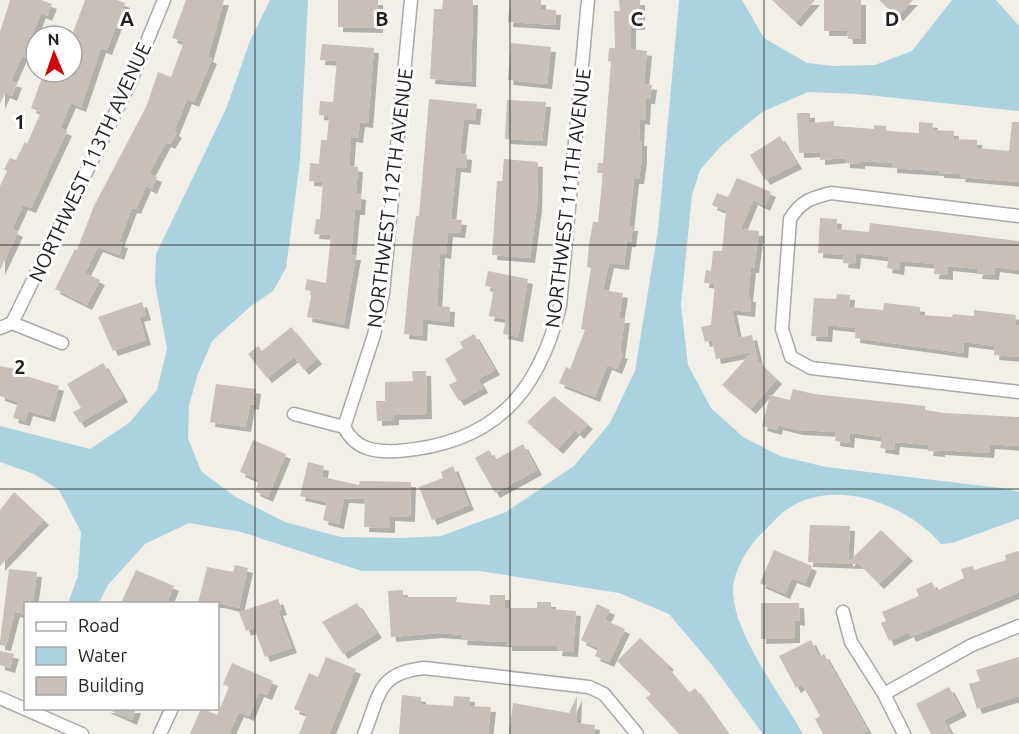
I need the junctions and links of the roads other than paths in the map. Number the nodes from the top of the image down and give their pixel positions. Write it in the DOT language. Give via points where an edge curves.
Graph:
graph roads {
  1 [pos="165,0"];
  2 [pos="411,0"];
  3 [pos="588,0"];
  4 [pos="1019,216"];
  5 [pos="6,325"];
  6 [pos="62,343"];
  7 [pos="1019,392"];
  8 [pos="294,414"];
  9 [pos="344,427"];
  10 [pos="843,612"];
  11 [pos="1019,626"];
  12 [pos="884,693"];
  13 [pos="0,698"];
  14 [pos="24,709"];
  15 [pos="27,710"];
  16 [pos="171,710"];
  17 [pos="82,734"];
  18 [pos="160,734"];
  19 [pos="364,734"];
  20 [pos="637,734"];
  21 [pos="904,734"];
  1 -- 5 [label="street, NORTHWEST 113TH AVENUE" via="130,82"];
  2 -- 9 [label="street, NORTHWEST 112TH AVENUE" via="383,293 374,335"];
  3 -- 9 [label="street, NORTHWEST 111TH AVENUE" via="560,306 551,343 533,376 501,416 477,432 447,443 383,451 359,447"];
  4 -- 7 [label="street" via="831,194 809,198 790,219 782,329 791,357 811,368"];
  5 -- 6 [label="street"];
  8 -- 9 [label="street"];
  10 -- 12 [label="street" via="850,642"];
  11 -- 12 [label="street" via="972,645"];
  12 -- 21 [label="street"];
  13 -- 14 [label="street"];
  15 -- 17 [label="street"];
  16 -- 18 [label="street"];
  19 -- 20 [label="street" via="387,679 402,670 424,668 589,687 604,694"];
}
